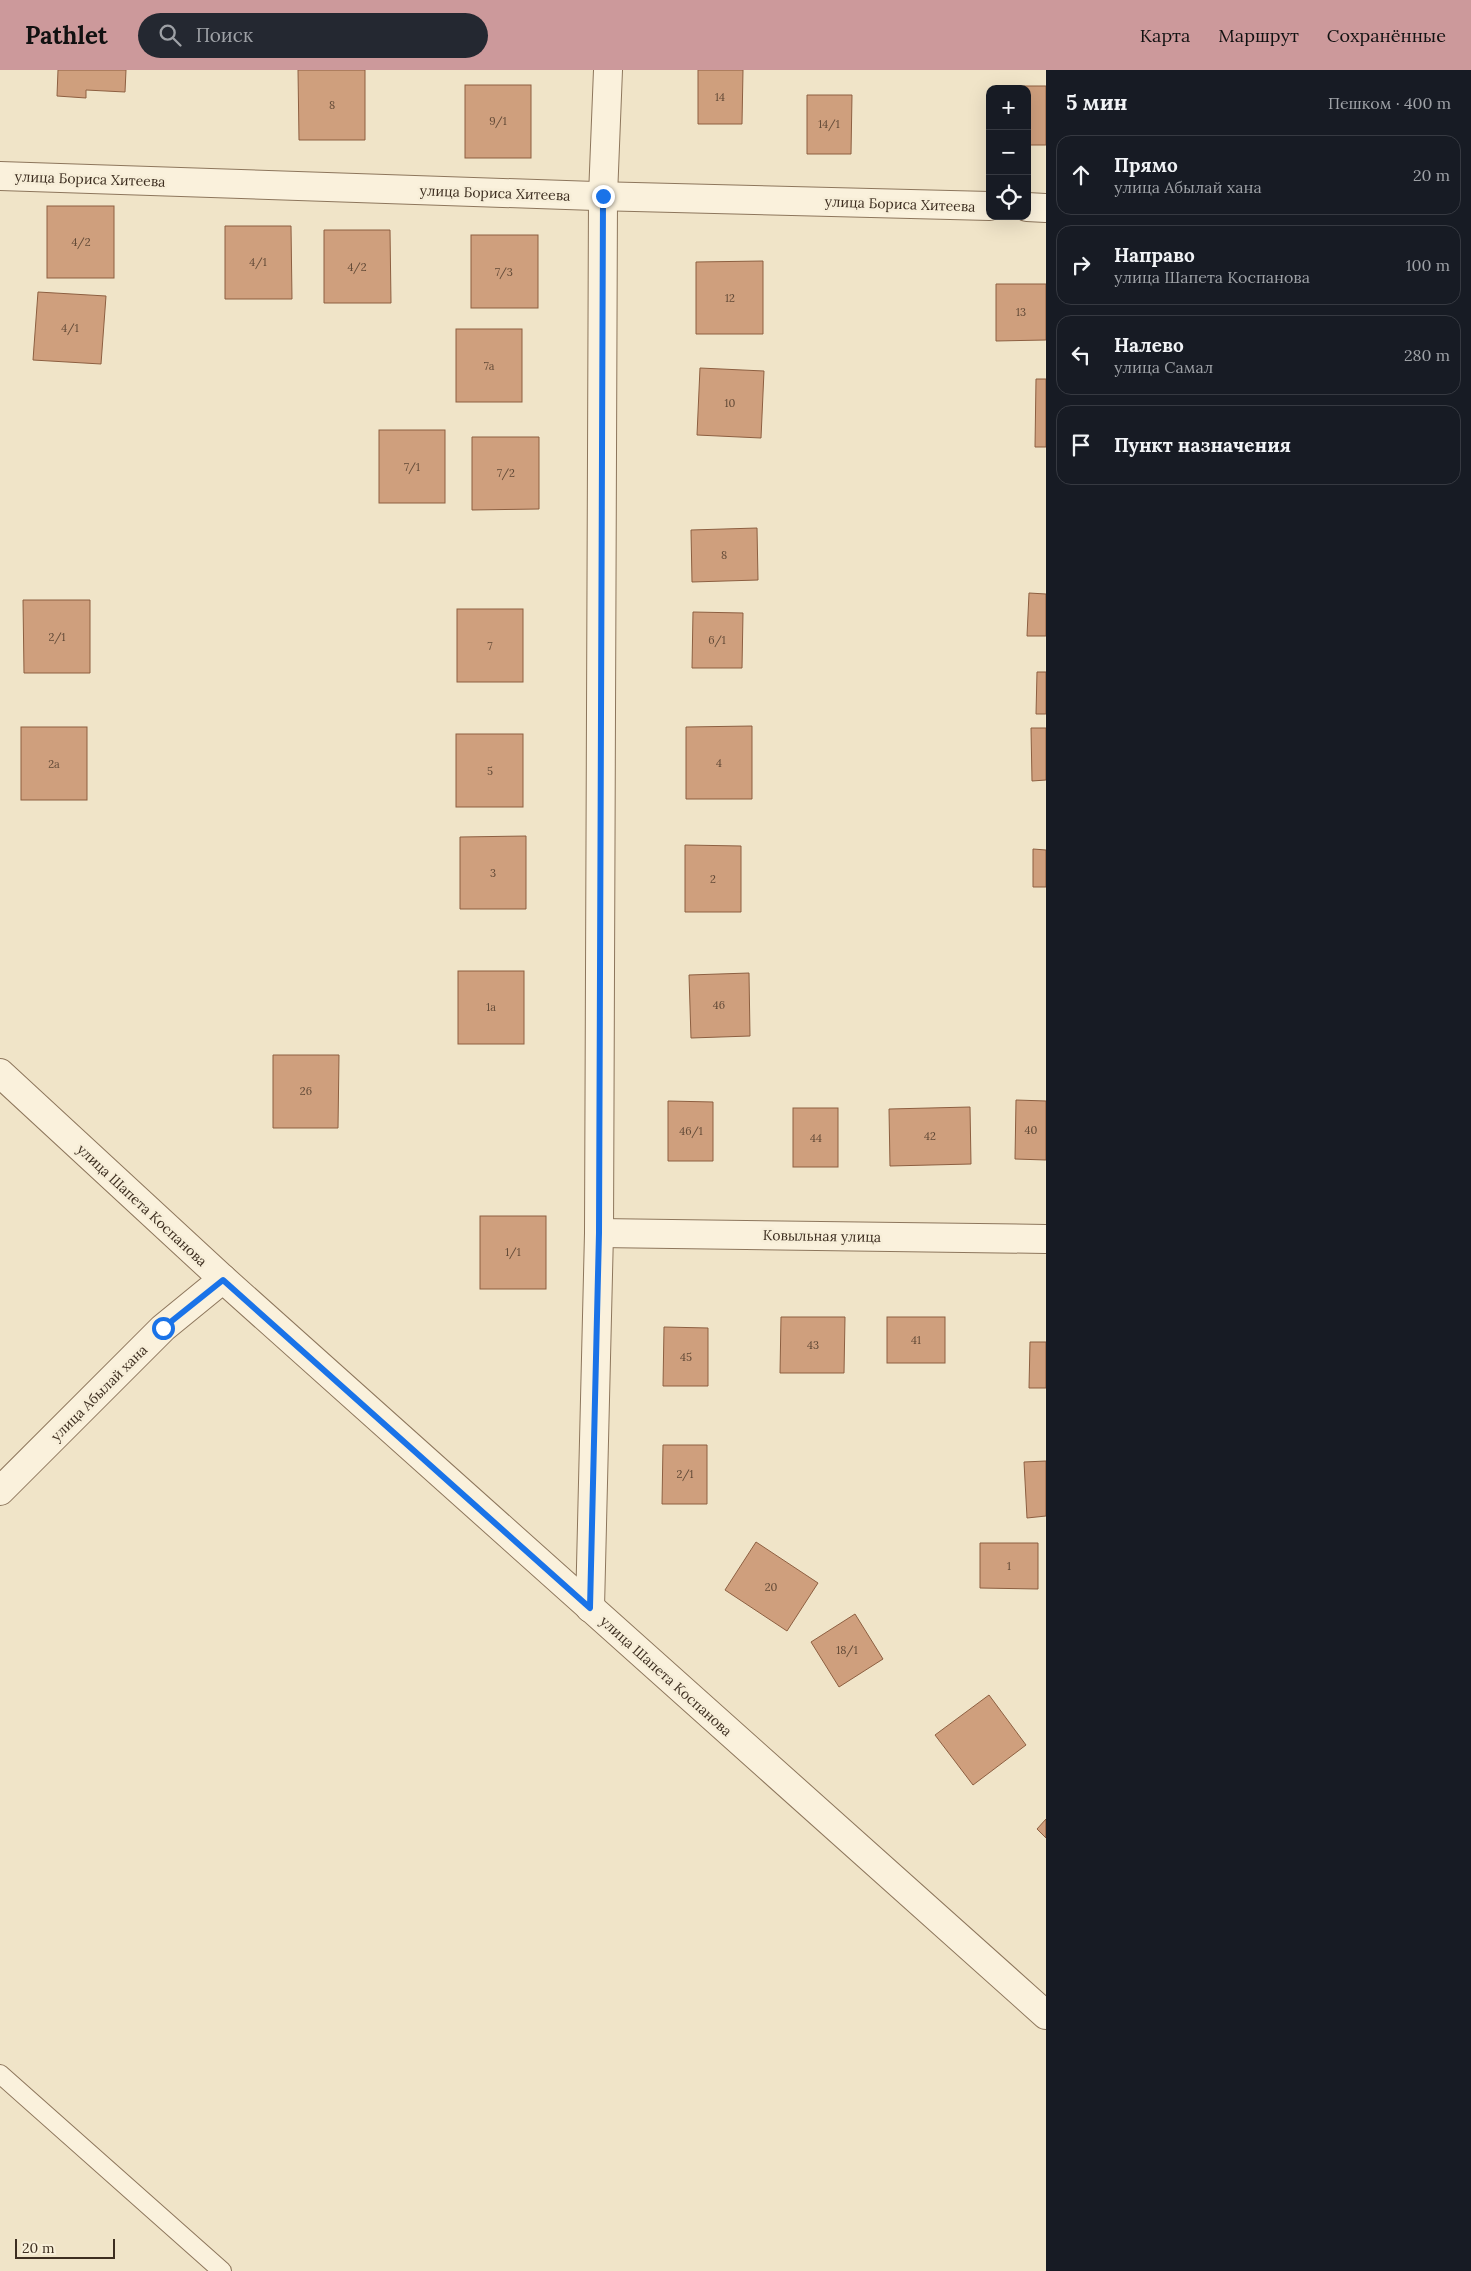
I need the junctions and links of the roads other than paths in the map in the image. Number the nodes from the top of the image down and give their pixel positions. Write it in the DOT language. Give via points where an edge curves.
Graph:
graph roads {
  1 [pos="608,70"];
  2 [pos="0,176"];
  3 [pos="603,196"];
  4 [pos="986,206"];
  5 [pos="1031,207"];
  6 [pos="1046,208"];
  7 [pos="0,1073"];
  8 [pos="599,1233"];
  9 [pos="1046,1239"];
  10 [pos="223,1280"];
  11 [pos="0,1491"];
  12 [pos="590,1608"];
  13 [pos="1046,2015"];
  14 [pos="0,2074"];
  15 [pos="222,2271"];
  1 -- 3 [label="street"];
  2 -- 3 [label="street, улица Бориса Хитеева"];
  3 -- 4 [label="street, улица Бориса Хитеева"];
  3 -- 8 [label="street"];
  5 -- 6 [label="street"];
  7 -- 10 [label="street, улица Шапета Коспанова"];
  8 -- 9 [label="street, Ковыльная улица"];
  8 -- 12 [label="street"];
  10 -- 11 [label="street, улица Абылай хана" via="163,1328"];
  10 -- 12 [label="street, улица Шапета Коспанова"];
  12 -- 13 [label="street, улица Шапета Коспанова"];
  14 -- 15 [label="lane"];
}
